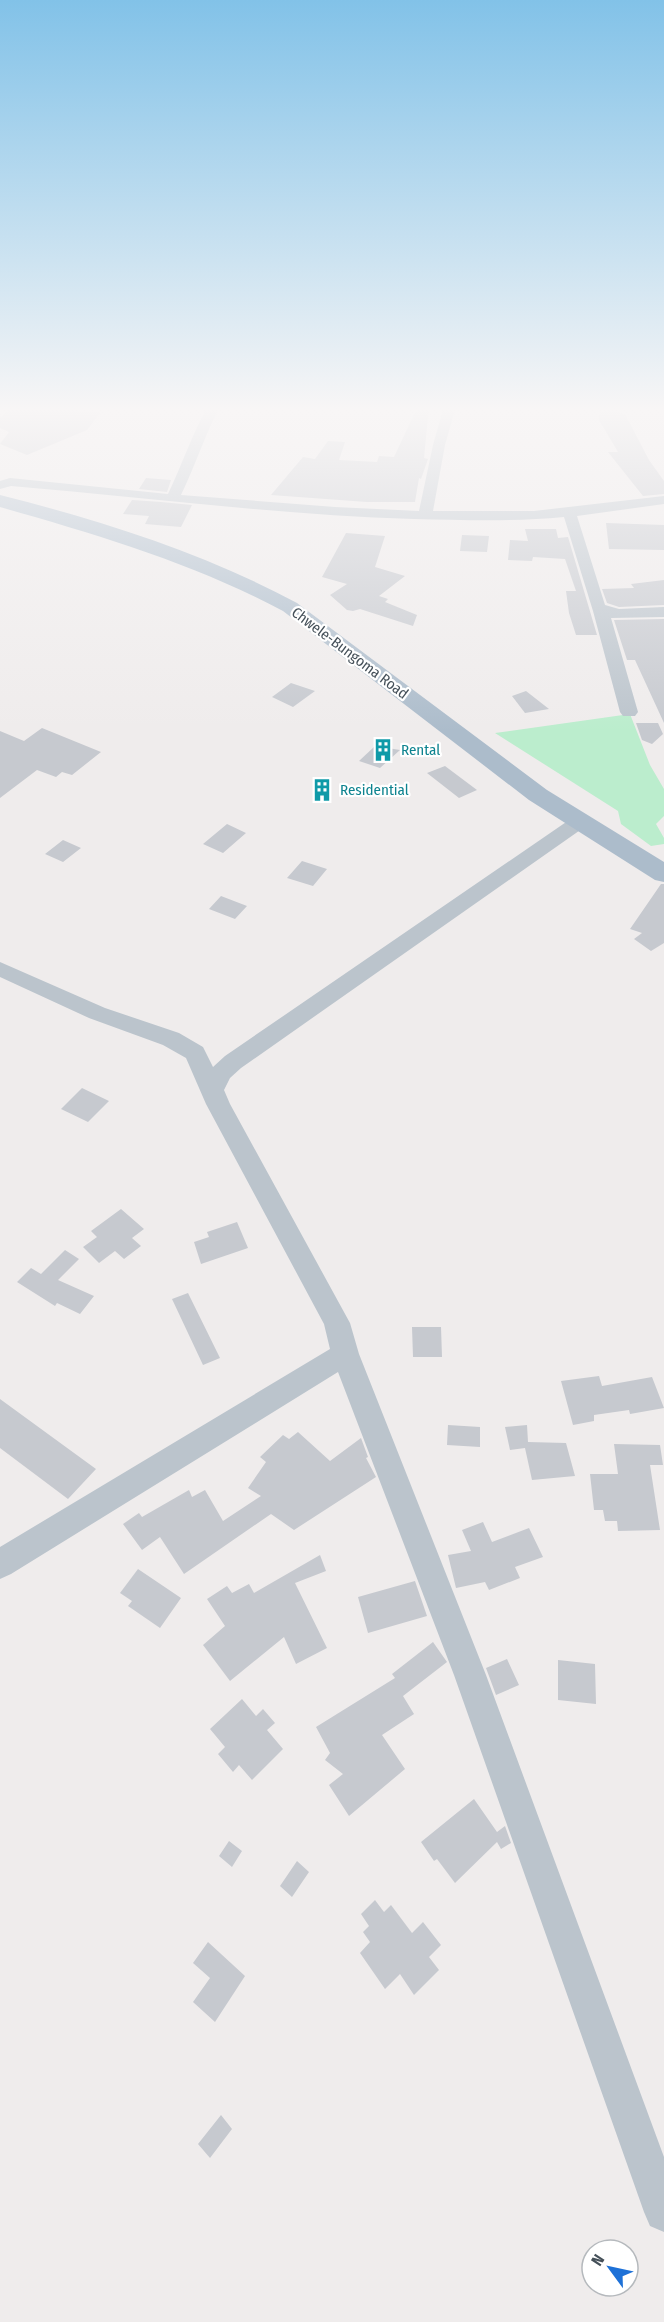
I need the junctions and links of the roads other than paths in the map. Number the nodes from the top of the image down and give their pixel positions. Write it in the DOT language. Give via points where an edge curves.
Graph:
graph roads {
  1 [pos="48,514"];
  2 [pos="441,514"];
  3 [pos="538,514"];
  4 [pos="570,514"];
  5 [pos="601,611"];
  6 [pos="664,612"];
  7 [pos="629,711"];
  8 [pos="579,822"];
  9 [pos="664,874"];
  10 [pos="0,969"];
  11 [pos="213,1090"];
  12 [pos="345,1354"];
  13 [pos="0,1564"];
  14 [pos="664,2212"];
  1 -- 8 [label="main road, Chwele-Bungoma Road" via="128,537 198,563 290,607 479,753"];
  2 -- 3 [label="street"];
  4 -- 5 [label="street"];
  5 -- 6 [label="street"];
  5 -- 7 [label="street"];
  8 -- 9 [label="main road, Chwele-Bungoma Road"];
  8 -- 11 [label="street" via="232,1062 221,1072"];
  10 -- 11 [label="street" via="97,1013 171,1039 195,1053"];
  11 -- 12 [label="street" via="336,1323"];
  12 -- 13 [label="street"];
  12 -- 14 [label="street" via="470,1675"];
}
